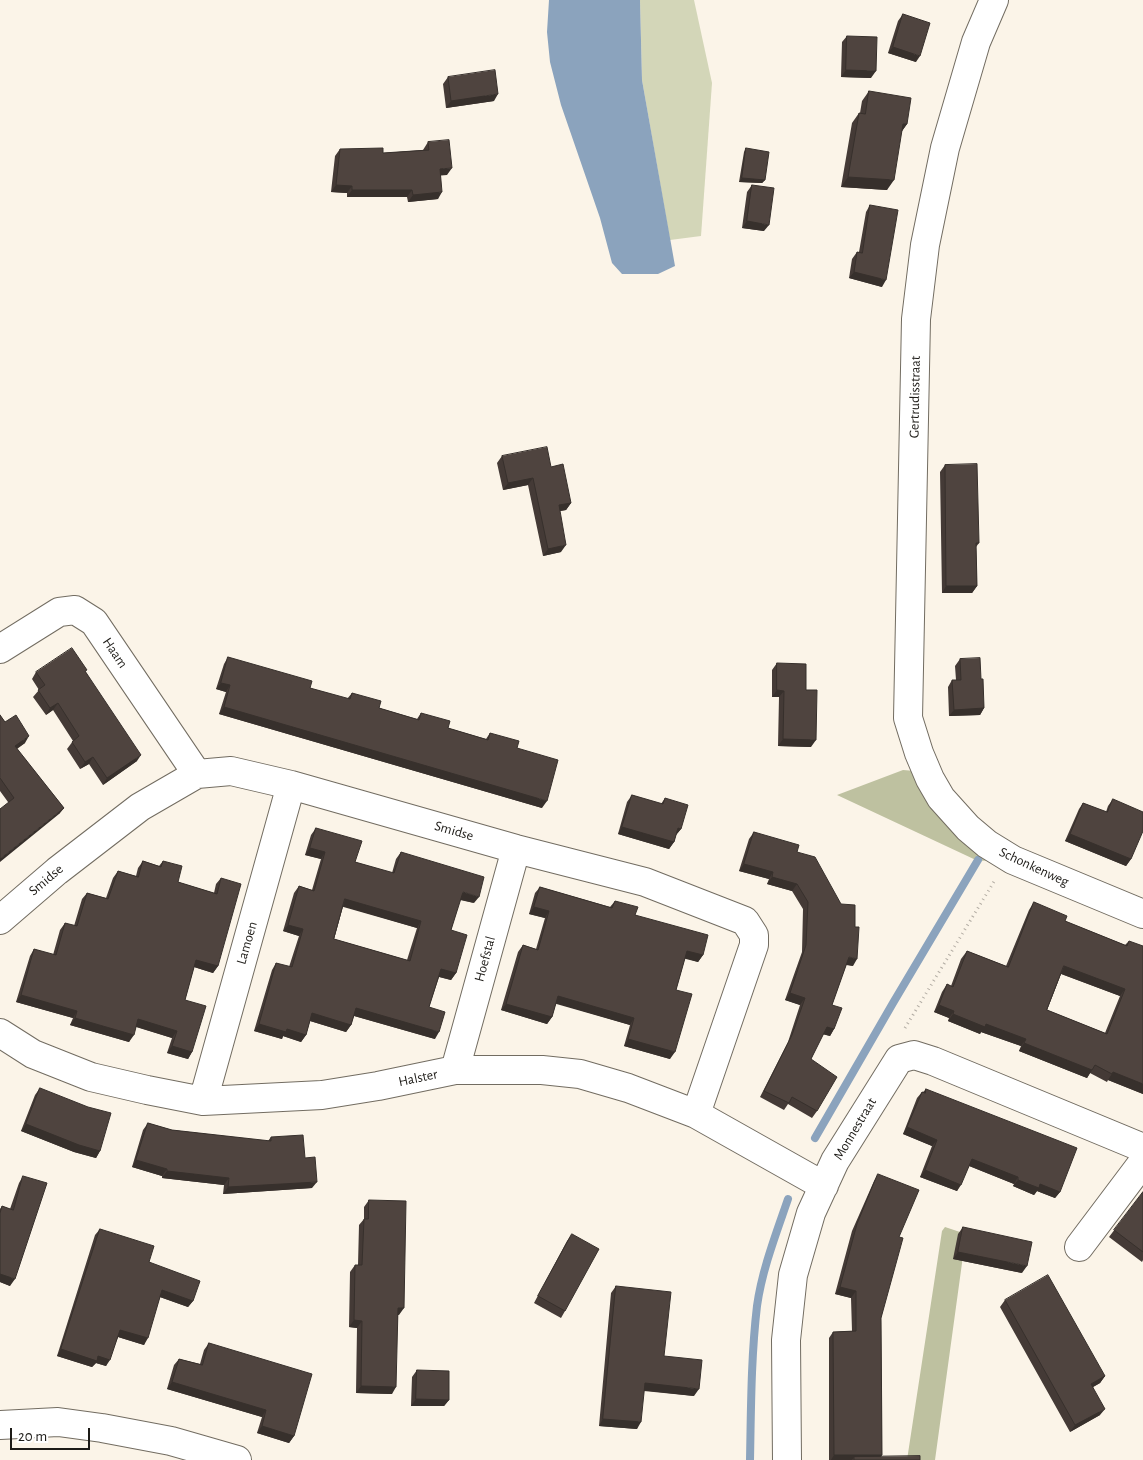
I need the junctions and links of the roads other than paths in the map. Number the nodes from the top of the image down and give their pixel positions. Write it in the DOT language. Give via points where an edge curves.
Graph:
graph roads {
  1 [pos="994,0"];
  2 [pos="0,649"];
  3 [pos="197,774"];
  4 [pos="291,785"];
  5 [pos="940,798"];
  6 [pos="516,849"];
  7 [pos="1143,914"];
  8 [pos="0,920"];
  9 [pos="0,1033"];
  10 [pos="455,1070"];
  11 [pos="203,1101"];
  12 [pos="696,1114"];
  13 [pos="1143,1148"];
  14 [pos="1143,1162"];
  15 [pos="824,1186"];
  16 [pos="1079,1247"];
  17 [pos="0,1426"];
  18 [pos="237,1460"];
  19 [pos="788,1460"];
  1 -- 5 [label="street, Gertrudisstraat" via="976,42 945,148 925,245 916,319 908,718 919,753"];
  2 -- 3 [label="street, Haam" via="59,612 76,610 94,622"];
  3 -- 4 [label="street, Smidse" via="231,771"];
  3 -- 8 [label="street, Smidse" via="140,807 56,871"];
  4 -- 6 [label="street, Smidse"];
  4 -- 11 [label="street, Lamoen"];
  5 -- 7 [label="street, Schonkenweg" via="968,828 1008,858"];
  6 -- 10 [label="street, Hoefstal"];
  6 -- 12 [label="street, Smidse" via="646,882 745,922 750,928 754,944"];
  9 -- 11 [label="street, Halster" via="32,1054 90,1076"];
  10 -- 11 [label="street, Halster" via="322,1095"];
  10 -- 12 [label="street, Halster" via="542,1070 580,1074"];
  12 -- 15 [label="street, Halster"];
  13 -- 15 [label="street, Monnestraat" via="914,1055 899,1059 835,1161"];
  14 -- 16 [label="street"];
  15 -- 19 [label="street, Monnestraat" via="811,1213 793,1275 786,1340"];
  17 -- 18 [label="street" via="58,1422 102,1428 171,1441"];
}
